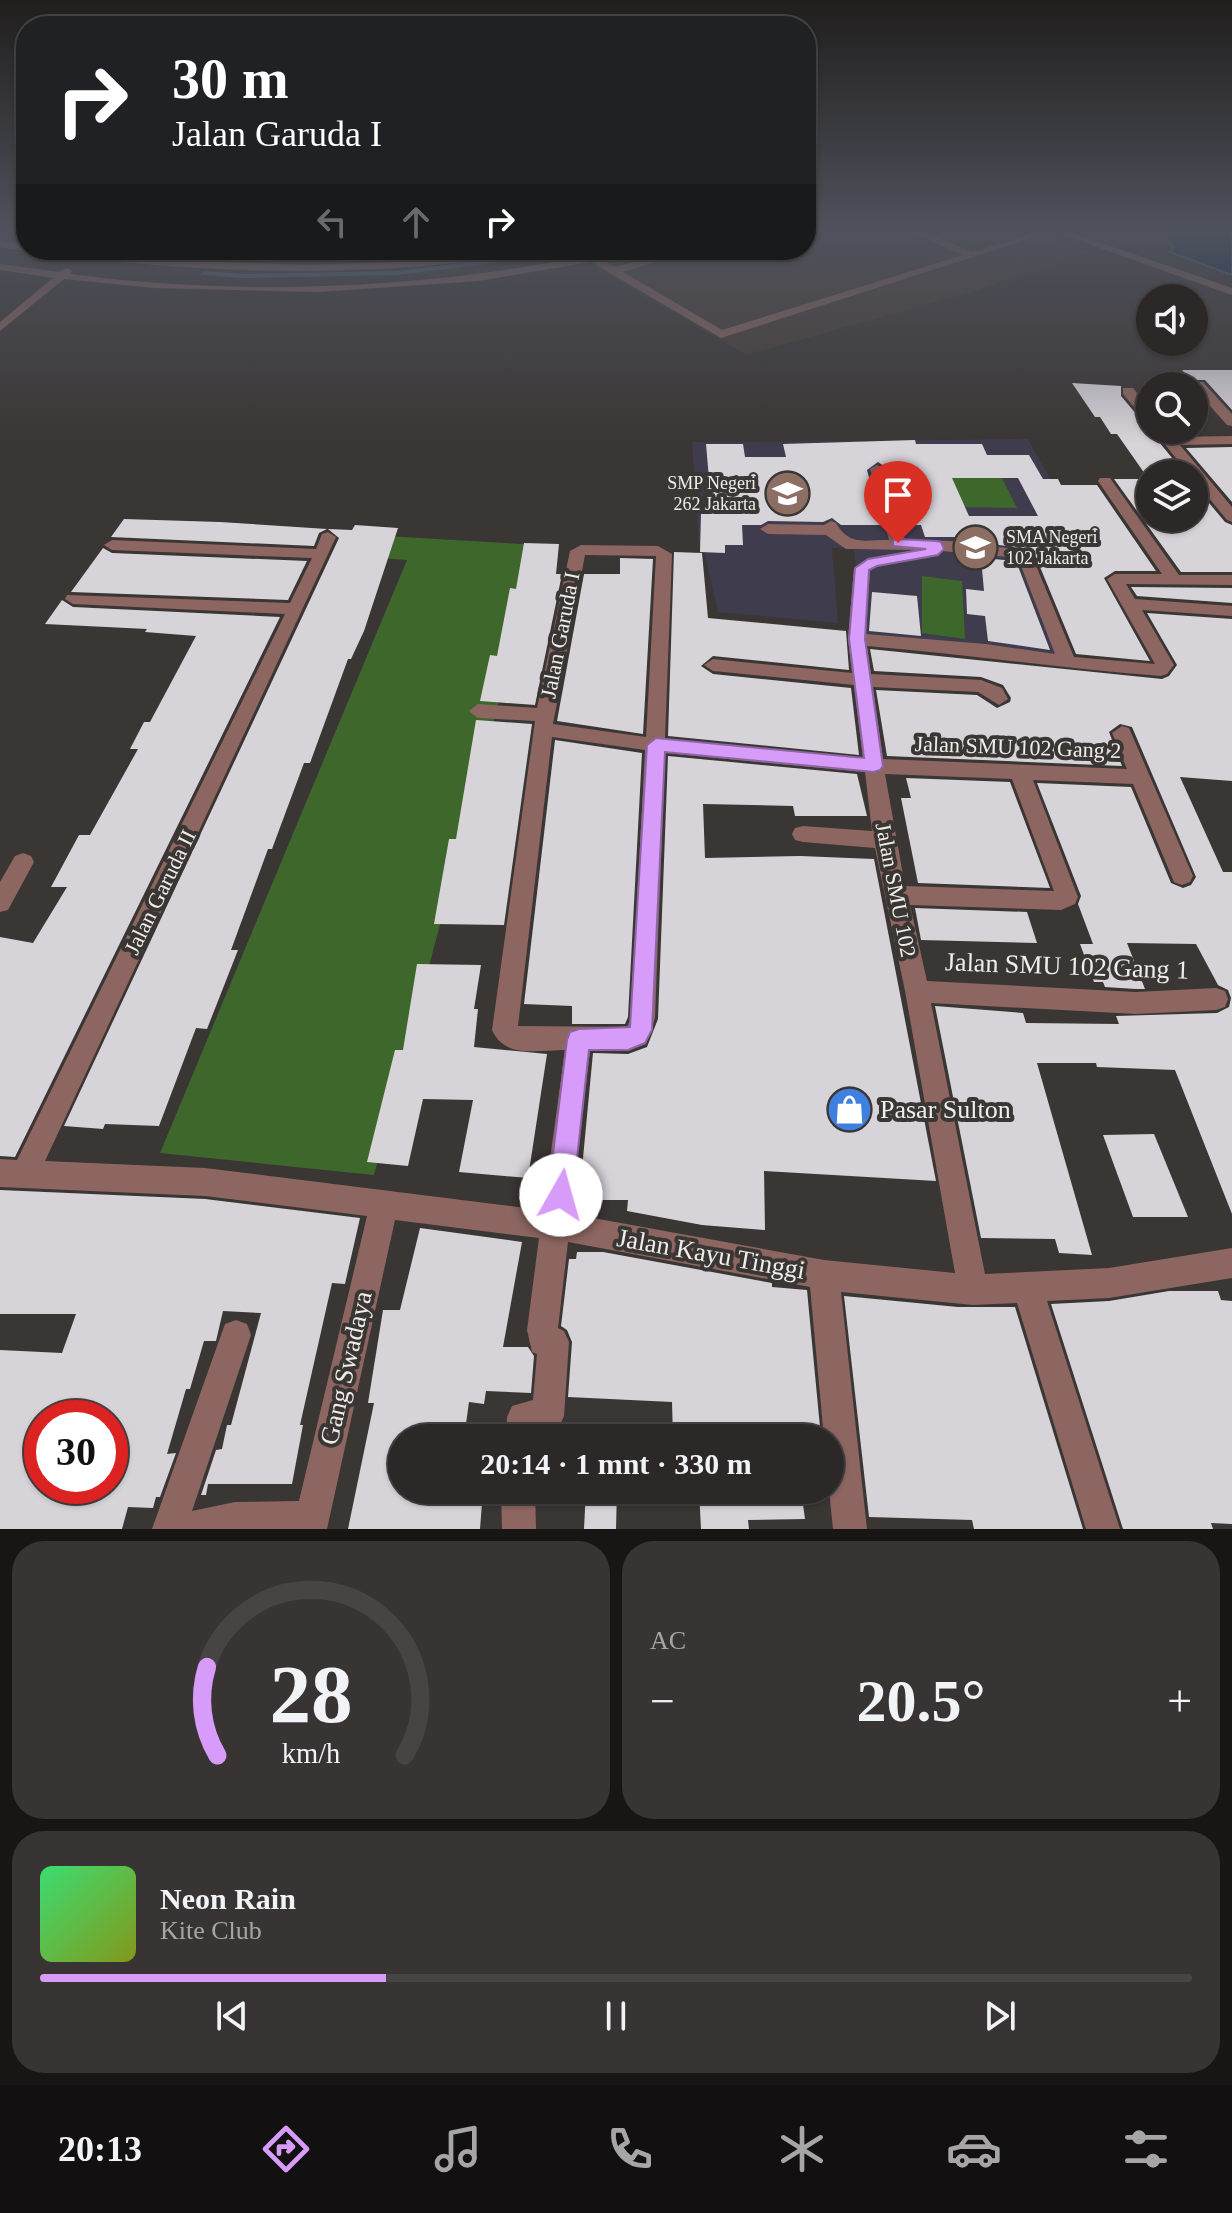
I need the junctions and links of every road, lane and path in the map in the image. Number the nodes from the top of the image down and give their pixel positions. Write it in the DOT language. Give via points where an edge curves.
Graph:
graph roads {
  1 [pos="33,300"];
  2 [pos="663,300"];
  3 [pos="828,300"];
  4 [pos="0,328"];
  5 [pos="1128,391"];
  6 [pos="1208,396"];
  7 [pos="1136,400"];
  8 [pos="1232,422"];
  9 [pos="1208,439"];
  10 [pos="1232,440"];
  11 [pos="1172,444"];
  12 [pos="877,469"];
  13 [pos="1105,481"];
  14 [pos="1232,517"];
  15 [pos="768,529"];
  16 [pos="898,543"];
  17 [pos="112,545"];
  18 [pos="936,545"];
  19 [pos="1232,580"];
  20 [pos="1175,581"];
  21 [pos="73,599"];
  22 [pos="1128,604"];
  23 [pos="296,609"];
  24 [pos="1232,611"];
  25 [pos="857,639"];
  26 [pos="1067,663"];
  27 [pos="713,665"];
  28 [pos="862,680"];
  29 [pos="999,699"];
  30 [pos="478,711"];
  31 [pos="544,722"];
  32 [pos="1122,733"];
  33 [pos="656,745"];
  34 [pos="874,766"];
  35 [pos="1019,770"];
  36 [pos="1139,777"];
  37 [pos="803,834"];
  38 [pos="884,840"];
  39 [pos="23,862"];
  40 [pos="1182,876"];
  41 [pos="894,895"];
  42 [pos="0,903"];
  43 [pos="917,991"];
  44 [pos="1216,999"];
  45 [pos="579,1040"];
  46 [pos="12,1174"];
  47 [pos="384,1206"];
  48 [pos="557,1226"];
  49 [pos="1232,1263"];
  50 [pos="824,1275"];
  51 [pos="1028,1288"];
  52 [pos="973,1290"];
  53 [pos="236,1335"];
  54 [pos="523,1424"];
  55 [pos="518,1504"];
  56 [pos="311,1524"];
  57 [pos="169,1529"];
  58 [pos="190,1529"];
  59 [pos="519,1529"];
  60 [pos="850,1529"];
  61 [pos="1103,1529"];
  1 -- 4 [label="street"];
  2 -- 3 [label="street" via="721,334"];
  5 -- 7 [label="street"];
  6 -- 8 [label="street"];
  9 -- 10 [label="street"];
  11 -- 14 [label="street"];
  12 -- 16 [label="street"];
  13 -- 20 [label="street"];
  15 -- 16 [label="street, Jalan SMU 102" via="831,528 840,542"];
  16 -- 18 [label="street, Jalan SMU 102"];
  17 -- 23 [label="street, Jalan Garuda II" via="325,546"];
  18 -- 25 [label="street, Jalan SMU 102" via="933,552 864,566"];
  18 -- 26 [label="street, Jalan SMU 102" via="1023,554"];
  19 -- 20 [label="street"];
  20 -- 22 [label="street" via="1117,578"];
  21 -- 23 [label="street"];
  22 -- 24 [label="street"];
  22 -- 26 [label="street" via="1164,668"];
  23 -- 46 [label="street, Jalan Garuda II"];
  25 -- 26 [label="street"];
  25 -- 28 [label="street, Jalan SMU 102"];
  27 -- 28 [label="street"];
  28 -- 29 [label="street" via="981,686"];
  28 -- 34 [label="street, Jalan SMU 102"];
  30 -- 31 [label="street, Jalan SMU 102 Gang 2"];
  31 -- 33 [label="street, Jalan SMU 102 Gang 2"];
  31 -- 33 [label="street, Jalan Garuda I" via="576,554 658,551 664,557"];
  31 -- 45 [label="street, Jalan Garuda I" via="505,1030 511,1038"];
  32 -- 36 [label="street"];
  33 -- 34 [label="street, Jalan SMU 102 Gang 2"];
  33 -- 45 [label="street, Jalan Garuda I" via="641,1030 628,1039"];
  34 -- 35 [label="street, Jalan SMU 102 Gang 2"];
  34 -- 38 [label="street, Jalan SMU 102"];
  35 -- 36 [label="street, Jalan SMU 102 Gang 2"];
  35 -- 41 [label="street" via="1067,897 1061,901"];
  36 -- 40 [label="street"];
  37 -- 38 [label="street"];
  38 -- 41 [label="street, Jalan SMU 102"];
  39 -- 42 [label="street"];
  41 -- 43 [label="street, Jalan SMU 102"];
  43 -- 44 [label="street, Jalan SMU 102 Gang 1" via="1136,1003"];
  43 -- 52 [label="street, Jalan SMU 102"];
  45 -- 48 [label="street"];
  46 -- 47 [label="street, Jalan Kayu Tinggi" via="180,1180"];
  47 -- 48 [label="street, Jalan Kayu Tinggi"];
  47 -- 56 [label="street, Gang Swadaya"];
  48 -- 50 [label="street, Jalan Kayu Tinggi"];
  48 -- 54 [label="street" via="542,1330 543,1341 553,1342 548,1416 523,1417"];
  49 -- 51 [label="street, Jalan Kayu Tinggi" via="1171,1275"];
  50 -- 52 [label="street, Jalan Kayu Tinggi"];
  50 -- 60 [label="street"];
  51 -- 52 [label="street, Jalan Kayu Tinggi"];
  51 -- 61 [label="street"];
  53 -- 57 [label="street"];
  55 -- 59 [label="street"];
  56 -- 58 [label="street" via="242,1518"];
}
